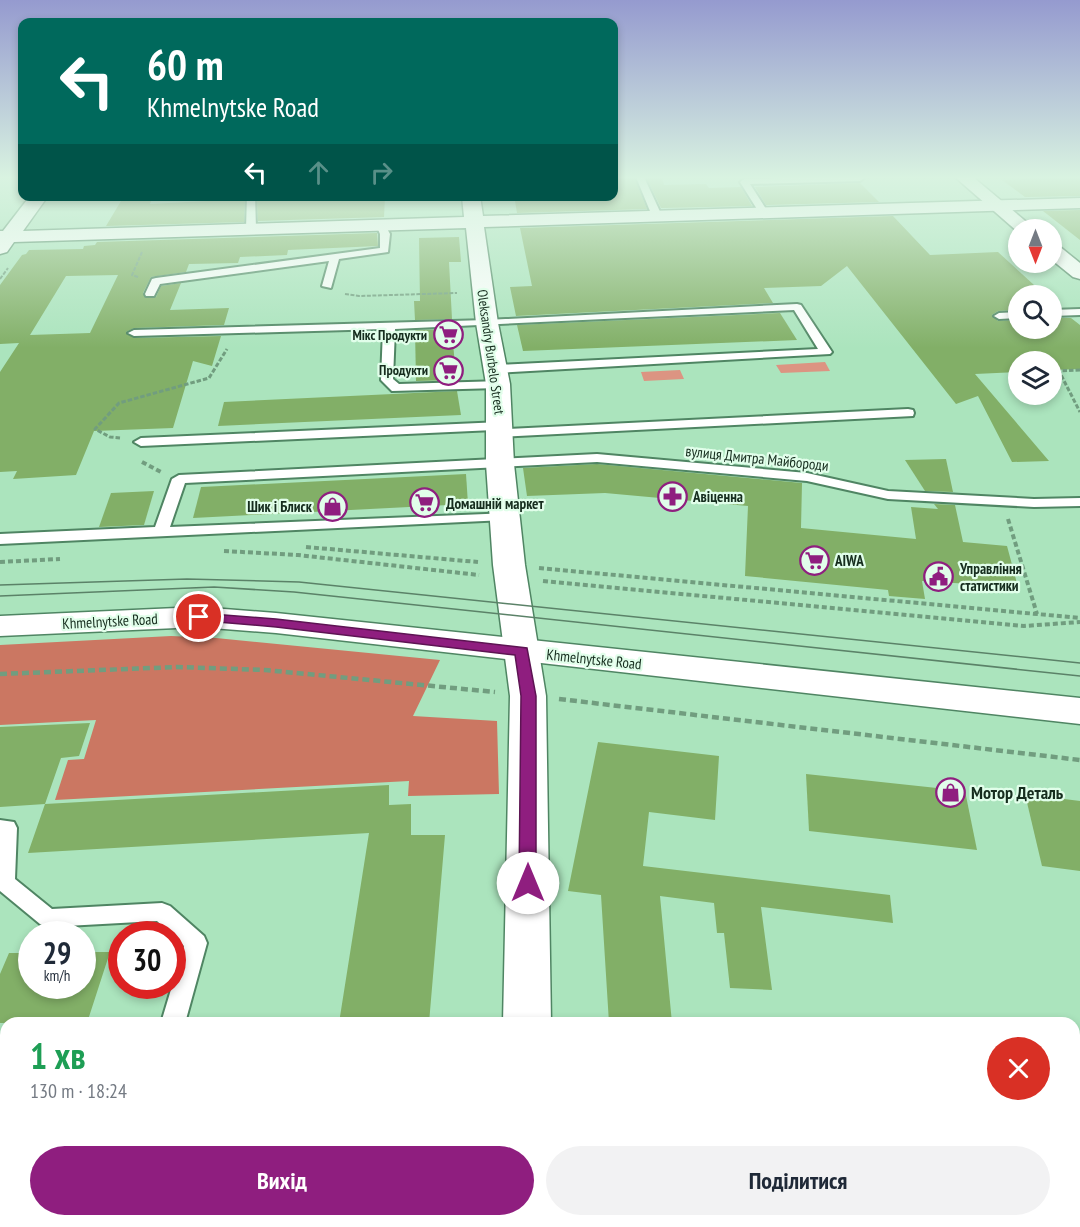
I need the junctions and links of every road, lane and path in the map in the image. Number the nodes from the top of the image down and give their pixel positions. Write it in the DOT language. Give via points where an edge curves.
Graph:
graph roads {
  1 [pos="110,234"];
  2 [pos="151,234"];
  3 [pos="385,234"];
  4 [pos="476,234"];
  5 [pos="3,240"];
  6 [pos="335,257"];
  7 [pos="1062,258"];
  8 [pos="1080,273"];
  9 [pos="156,281"];
  10 [pos="327,286"];
  11 [pos="459,292"];
  12 [pos="150,294"];
  13 [pos="1080,312"];
  14 [pos="1062,313"];
  15 [pos="999,316"];
  16 [pos="1008,316"];
  17 [pos="487,323"];
  18 [pos="389,326"];
  19 [pos="230,331"];
  20 [pos="134,333"];
  21 [pos="1080,370"];
  22 [pos="497,377"];
  23 [pos="1080,412"];
  24 [pos="908,413"];
  25 [pos="500,430"];
  26 [pos="141,442"];
  27 [pos="500,464"];
  28 [pos="179,478"];
  29 [pos="1002,501"];
  30 [pos="1080,502"];
  31 [pos="506,516"];
  32 [pos="161,531"];
  33 [pos="0,538"];
  34 [pos="1037,614"];
  35 [pos="0,626"];
  36 [pos="522,651"];
  37 [pos="1080,711"];
  38 [pos="0,828"];
  39 [pos="176,1017"];
  40 [pos="527,1017"];
  1 -- 5 [label="street"];
  2 -- 9 [label="path" via="132,275"];
  3 -- 6 [label="lane" via="385,250"];
  4 -- 17 [label="street, Oleksandry Burbelo Street"];
  6 -- 9 [label="lane"];
  6 -- 10 [label="lane"];
  7 -- 8 [label="street"];
  9 -- 12 [label="lane"];
  10 -- 11 [label="path" via="359,296"];
  13 -- 14 [label="lane"];
  15 -- 16 [label="lane"];
  17 -- 18 [label="lane"];
  17 -- 22 [label="street, Oleksandry Burbelo Street"];
  17 -- 22 [label="lane" via="797,308 826,352"];
  18 -- 19 [label="lane"];
  18 -- 22 [label="lane" via="387,380 396,388"];
  19 -- 20 [label="lane"];
  19 -- 26 [label="path" via="226,352 209,378 119,402 95,429 110,437"];
  21 -- 23 [label="path" via="1059,372"];
  22 -- 25 [label="street, Oleksandry Burbelo Street"];
  24 -- 25 [label="lane"];
  25 -- 26 [label="lane"];
  25 -- 27 [label="street, Oleksandry Burbelo Street"];
  26 -- 28 [label="path" via="143,464"];
  27 -- 28 [label="lane, вулиця Дмитра Майбороди"];
  27 -- 29 [label="lane, вулиця Дмитра Майбороди" via="597,458 807,477 888,495"];
  27 -- 31 [label="street, Oleksandry Burbelo Street"];
  28 -- 32 [label="lane"];
  29 -- 30 [label="lane, вулиця Дмитра Майбороди"];
  29 -- 34 [label="path"];
  31 -- 32 [label="lane"];
  31 -- 36 [label="street, Oleksandry Burbelo Street"];
  32 -- 33 [label="lane"];
  35 -- 36 [label="street, Khmelnytske Road" via="199,617"];
  36 -- 37 [label="street, Khmelnytske Road"];
  36 -- 40 [label="street, Oleksandry Burbelo Street" via="528,696"];
  38 -- 39 [label="lane" via="7,828 4,882 48,918 162,912 196,944"];
}
